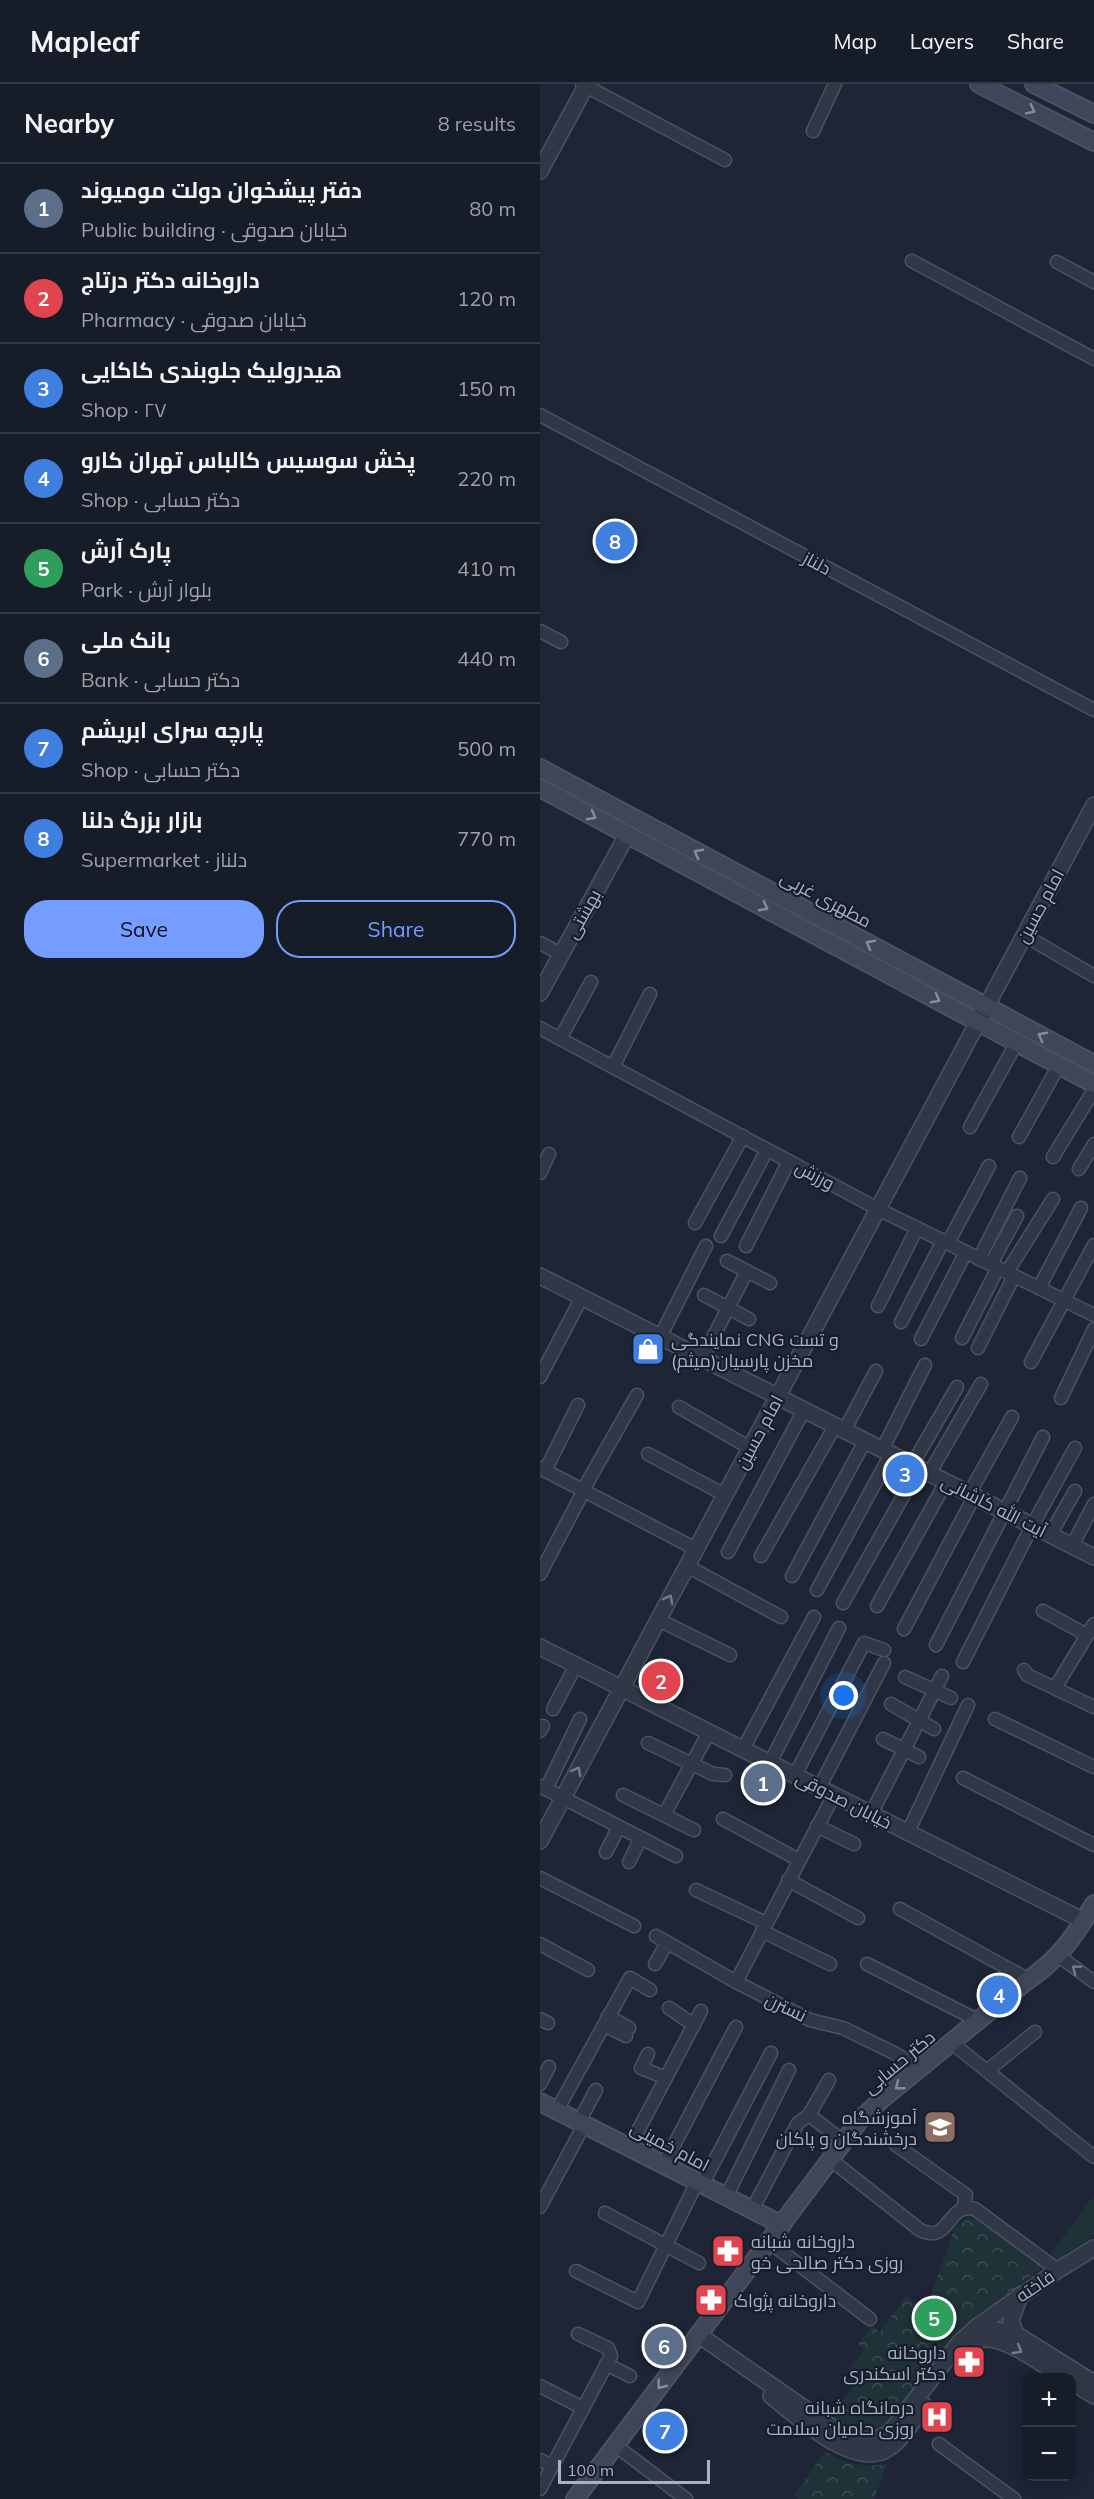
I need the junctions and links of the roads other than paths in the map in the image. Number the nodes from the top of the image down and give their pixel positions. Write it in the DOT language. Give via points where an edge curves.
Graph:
graph roads {
  1 [pos="835,84"];
  2 [pos="979,84"];
  3 [pos="1034,84"];
  4 [pos="585,85"];
  5 [pos="1094,114"];
  6 [pos="813,131"];
  7 [pos="1094,142"];
  8 [pos="725,160"];
  9 [pos="540,171"];
  10 [pos="912,261"];
  11 [pos="1057,262"];
  12 [pos="1094,282"];
  13 [pos="1094,359"];
  14 [pos="540,415"];
  15 [pos="540,631"];
  16 [pos="561,642"];
  17 [pos="1094,710"];
  18 [pos="540,768"];
  19 [pos="540,788"];
  20 [pos="1094,805"];
  21 [pos="627,835"];
  22 [pos="1024,935"];
  23 [pos="540,944"];
  24 [pos="561,954"];
  25 [pos="1094,976"];
  26 [pos="591,982"];
  27 [pos="540,993"];
  28 [pos="650,994"];
  29 [pos="985,1006"];
  30 [pos="977,1021"];
  31 [pos="540,1028"];
  32 [pos="560,1039"];
  33 [pos="1017,1042"];
  34 [pos="1094,1064"];
  35 [pos="1059,1065"];
  36 [pos="613,1067"];
  37 [pos="1094,1084"];
  38 [pos="1094,1090"];
  39 [pos="970,1127"];
  40 [pos="742,1136"];
  41 [pos="1019,1137"];
  42 [pos="1094,1144"];
  43 [pos="767,1150"];
  44 [pos="549,1154"];
  45 [pos="1053,1157"];
  46 [pos="789,1161"];
  47 [pos="989,1166"];
  48 [pos="1079,1168"];
  49 [pos="540,1173"];
  50 [pos="1020,1178"];
  51 [pos="1053,1199"];
  52 [pos="1081,1208"];
  53 [pos="878,1209"];
  54 [pos="1017,1216"];
  55 [pos="694,1222"];
  56 [pos="917,1228"];
  57 [pos="721,1236"];
  58 [pos="945,1242"];
  59 [pos="706,1245"];
  60 [pos="1094,1245"];
  61 [pos="746,1246"];
  62 [pos="966,1252"];
  63 [pos="727,1261"];
  64 [pos="998,1268"];
  65 [pos="747,1271"];
  66 [pos="540,1278"];
  67 [pos="770,1283"];
  68 [pos="1040,1288"];
  69 [pos="704,1295"];
  70 [pos="582,1297"];
  71 [pos="1064,1300"];
  72 [pos="878,1306"];
  73 [pos="728,1308"];
  74 [pos="1094,1315"];
  75 [pos="749,1319"];
  76 [pos="901,1322"];
  77 [pos="1094,1329"];
  78 [pos="660,1337"];
  79 [pos="962,1338"];
  80 [pos="921,1340"];
  81 [pos="978,1348"];
  82 [pos="702,1359"];
  83 [pos="1031,1362"];
  84 [pos="925,1365"];
  85 [pos="876,1371"];
  86 [pos="540,1377"];
  87 [pos="981,1384"];
  88 [pos="957,1387"];
  89 [pos="637,1395"];
  90 [pos="778,1397"];
  91 [pos="1061,1398"];
  92 [pos="578,1405"];
  93 [pos="679,1407"];
  94 [pos="804,1410"];
  95 [pos="1012,1417"];
  96 [pos="840,1428"];
  97 [pos="1042,1437"];
  98 [pos="865,1441"];
  99 [pos="750,1448"];
  100 [pos="1076,1449"];
  101 [pos="886,1452"];
  102 [pos="648,1454"];
  103 [pos="920,1469"];
  104 [pos="543,1470"];
  105 [pos="946,1482"];
  106 [pos="1075,1491"];
  107 [pos="582,1493"];
  108 [pos="725,1495"];
  109 [pos="972,1495"];
  110 [pos="1094,1504"];
  111 [pos="1004,1512"];
  112 [pos="1032,1526"];
  113 [pos="1050,1535"];
  114 [pos="1072,1546"];
  115 [pos="696,1549"];
  116 [pos="728,1552"];
  117 [pos="761,1556"];
  118 [pos="1094,1557"];
  119 [pos="687,1566"];
  120 [pos="540,1574"];
  121 [pos="792,1576"];
  122 [pos="817,1590"];
  123 [pos="843,1603"];
  124 [pos="878,1606"];
  125 [pos="1043,1611"];
  126 [pos="781,1617"];
  127 [pos="814,1617"];
  128 [pos="658,1620"];
  129 [pos="1094,1624"];
  130 [pos="839,1628"];
  131 [pos="904,1629"];
  132 [pos="1087,1635"];
  133 [pos="936,1645"];
  134 [pos="540,1647"];
  135 [pos="730,1655"];
  136 [pos="963,1662"];
  137 [pos="576,1665"];
  138 [pos="1024,1670"];
  139 [pos="942,1676"];
  140 [pos="905,1677"];
  141 [pos="622,1688"];
  142 [pos="1055,1688"];
  143 [pos="935,1690"];
  144 [pos="951,1698"];
  145 [pos="891,1704"];
  146 [pos="968,1705"];
  147 [pos="1094,1707"];
  148 [pos="553,1709"];
  149 [pos="580,1719"];
  150 [pos="995,1719"];
  151 [pos="919,1720"];
  152 [pos="934,1729"];
  153 [pos="709,1732"];
  154 [pos="883,1739"];
  155 [pos="648,1743"];
  156 [pos="743,1749"];
  157 [pos="904,1750"];
  158 [pos="919,1758"];
  159 [pos="770,1763"];
  160 [pos="692,1764"];
  161 [pos="1094,1767"];
  162 [pos="725,1775"];
  163 [pos="795,1775"];
  164 [pos="963,1778"];
  165 [pos="543,1788"];
  166 [pos="819,1788"];
  167 [pos="623,1795"];
  168 [pos="834,1795"];
  169 [pos="563,1798"];
  170 [pos="871,1814"];
  171 [pos="664,1815"];
  172 [pos="723,1819"];
  173 [pos="817,1826"];
  174 [pos="619,1827"];
  175 [pos="694,1830"];
  176 [pos="908,1832"];
  177 [pos="640,1838"];
  178 [pos="540,1841"];
  179 [pos="854,1844"];
  180 [pos="1094,1845"];
  181 [pos="606,1852"];
  182 [pos="676,1856"];
  183 [pos="799,1860"];
  184 [pos="629,1862"];
  185 [pos="540,1878"];
  186 [pos="788,1880"];
  187 [pos="696,1890"];
  188 [pos="1094,1904"];
  189 [pos="900,1909"];
  190 [pos="858,1918"];
  191 [pos="1084,1921"];
  192 [pos="634,1926"];
  193 [pos="764,1927"];
  194 [pos="540,1944"];
  195 [pos="1059,1956"];
  196 [pos="656,1964"];
  197 [pos="830,1964"];
  198 [pos="867,1964"];
  199 [pos="588,1970"];
  200 [pos="1029,1980"];
  201 [pos="736,1982"];
  202 [pos="1094,1982"];
  203 [pos="650,1990"];
  204 [pos="669,2008"];
  205 [pos="701,2011"];
  206 [pos="979,2020"];
  207 [pos="606,2021"];
  208 [pos="694,2025"];
  209 [pos="736,2027"];
  210 [pos="628,2032"];
  211 [pos="1035,2032"];
  212 [pos="952,2043"];
  213 [pos="771,2053"];
  214 [pos="648,2054"];
  215 [pos="549,2067"];
  216 [pos="920,2069"];
  217 [pos="789,2070"];
  218 [pos="987,2071"];
  219 [pos="666,2078"];
  220 [pos="829,2080"];
  221 [pos="540,2084"];
  222 [pos="597,2090"];
  223 [pos="540,2102"];
  224 [pos="557,2110"];
  225 [pos="809,2115"];
  226 [pos="581,2123"];
  227 [pos="843,2141"];
  228 [pos="897,2145"];
  229 [pos="630,2146"];
  230 [pos="1094,2157"];
  231 [pos="830,2159"];
  232 [pos="664,2164"];
  233 [pos="700,2183"];
  234 [pos="729,2200"];
  235 [pos="540,2207"];
  236 [pos="963,2208"];
  237 [pos="752,2210"];
  238 [pos="605,2213"];
  239 [pos="782,2225"];
  240 [pos="768,2241"];
  241 [pos="666,2246"];
  242 [pos="1094,2248"];
  243 [pos="699,2263"];
  244 [pos="1058,2270"];
  245 [pos="576,2271"];
  246 [pos="1020,2295"];
  247 [pos="870,2319"];
  248 [pos="978,2326"];
  249 [pos="578,2334"];
  250 [pos="1016,2334"];
  251 [pos="699,2336"];
  252 [pos="715,2347"];
  253 [pos="606,2364"];
  254 [pos="1056,2373"];
  255 [pos="630,2376"];
  256 [pos="1094,2383"];
  257 [pos="1076,2385"];
  258 [pos="540,2386"];
  259 [pos="1094,2396"];
  260 [pos="583,2408"];
  261 [pos="939,2444"];
  262 [pos="615,2445"];
  263 [pos="540,2460"];
  264 [pos="553,2466"];
  265 [pos="540,2489"];
  266 [pos="575,2499"];
  267 [pos="686,2499"];
  268 [pos="1014,2499"];
  1 -- 6 [label="street"];
  2 -- 7 [label="main road, one-way"];
  3 -- 5 [label="main road"];
  4 -- 8 [label="street"];
  4 -- 9 [label="street"];
  10 -- 13 [label="street"];
  11 -- 12 [label="street"];
  14 -- 17 [label="street, دلناز"];
  15 -- 16 [label="street"];
  29 -- 18 [label="main road, مطهری غربی, one-way"];
  19 -- 21 [label="main road, مطهری غربی, one-way"];
  20 -- 22 [label="street, امام حسین"];
  21 -- 24 [label="street, بهشتی"];
  21 -- 30 [label="main road, مطهری غربی, one-way"];
  22 -- 25 [label="street"];
  22 -- 29 [label="street, امام حسین"];
  23 -- 24 [label="street"];
  24 -- 27 [label="street, بهشتی"];
  26 -- 32 [label="street"];
  28 -- 36 [label="street"];
  29 -- 30 [label="street, امام حسین"];
  34 -- 29 [label="main road, مطهری غربی, one-way"];
  30 -- 33 [label="main road, مطهری غربی"];
  30 -- 53 [label="street, امام حسین"];
  31 -- 32 [label="street, ورزش"];
  32 -- 36 [label="street, ورزش"];
  33 -- 35 [label="main road, مطهری غربی"];
  33 -- 39 [label="street"];
  35 -- 37 [label="main road, مطهری غربی"];
  35 -- 41 [label="street"];
  36 -- 40 [label="street, ورزش"];
  38 -- 45 [label="street"];
  40 -- 43 [label="street, ورزش"];
  40 -- 55 [label="street"];
  42 -- 48 [label="street"];
  43 -- 46 [label="street, ورزش"];
  43 -- 57 [label="street"];
  44 -- 49 [label="street"];
  46 -- 53 [label="street, ورزش"];
  46 -- 61 [label="street"];
  47 -- 58 [label="street"];
  50 -- 64 [label="street"];
  51 -- 64 [label="street"];
  52 -- 68 [label="street"];
  53 -- 56 [label="street, ورزش"];
  53 -- 90 [label="street, امام حسین"];
  54 -- 64 [label="street"];
  56 -- 58 [label="street, ورزش"];
  56 -- 72 [label="street"];
  58 -- 62 [label="street, ورزش"];
  58 -- 76 [label="street"];
  59 -- 78 [label="street"];
  60 -- 71 [label="street"];
  62 -- 64 [label="street, ورزش"];
  62 -- 80 [label="street"];
  63 -- 65 [label="street"];
  64 -- 68 [label="street, ورزش"];
  64 -- 79 [label="street"];
  64 -- 81 [label="street"];
  65 -- 67 [label="street"];
  65 -- 73 [label="street"];
  66 -- 70 [label="street, آیت الله کاشانی"];
  68 -- 71 [label="street, ورزش"];
  69 -- 73 [label="street"];
  70 -- 78 [label="street, آیت الله کاشانی"];
  70 -- 86 [label="street"];
  71 -- 74 [label="street, ورزش"];
  71 -- 83 [label="street"];
  73 -- 75 [label="street"];
  73 -- 82 [label="street"];
  77 -- 91 [label="street"];
  78 -- 82 [label="street, آیت الله کاشانی"];
  82 -- 90 [label="street, آیت الله کاشانی"];
  84 -- 101 [label="street"];
  85 -- 96 [label="street"];
  87 -- 103 [label="street"];
  88 -- 103 [label="street"];
  89 -- 107 [label="street"];
  90 -- 94 [label="street, آیت الله کاشانی"];
  90 -- 99 [label="street, امام حسین"];
  92 -- 104 [label="street"];
  93 -- 99 [label="street"];
  94 -- 96 [label="street, آیت الله کاشانی"];
  94 -- 116 [label="street"];
  95 -- 109 [label="street"];
  96 -- 98 [label="street, آیت الله کاشانی"];
  96 -- 117 [label="street"];
  97 -- 111 [label="street"];
  98 -- 101 [label="street, آیت الله کاشانی"];
  98 -- 121 [label="street"];
  99 -- 108 [label="street, امام حسین"];
  100 -- 112 [label="street"];
  101 -- 103 [label="street, آیت الله کاشانی"];
  101 -- 122 [label="street"];
  102 -- 108 [label="street"];
  103 -- 105 [label="street, آیت الله کاشانی"];
  103 -- 123 [label="street"];
  104 -- 107 [label="street"];
  105 -- 109 [label="street, آیت الله کاشانی"];
  105 -- 124 [label="street"];
  106 -- 113 [label="street"];
  107 -- 115 [label="street"];
  107 -- 120 [label="street"];
  108 -- 115 [label="street, امام حسین"];
  109 -- 111 [label="street, آیت الله کاشانی"];
  109 -- 131 [label="street"];
  110 -- 114 [label="street"];
  111 -- 112 [label="street, آیت الله کاشانی"];
  111 -- 133 [label="street"];
  112 -- 113 [label="street, آیت الله کاشانی"];
  112 -- 136 [label="street"];
  113 -- 114 [label="street, آیت الله کاشانی"];
  114 -- 118 [label="street, آیت الله کاشانی"];
  115 -- 119 [label="street, امام حسین"];
  119 -- 126 [label="street"];
  128 -- 119 [label="street, امام حسین, one-way"];
  125 -- 132 [label="street"];
  127 -- 156 [label="street"];
  128 -- 135 [label="street"];
  128 -- 141 [label="street, امام حسین"];
  129 -- 132 [label="street"];
  130 -- 159 [label="street"];
  132 -- 142 [label="street"];
  134 -- 137 [label="street, خیابان صدوقی"];
  137 -- 141 [label="street, خیابان صدوقی"];
  137 -- 148 [label="street"];
  138 -- 142 [label="street"];
  139 -- 143 [label="street"];
  140 -- 143 [label="street"];
  141 -- 153 [label="street, خیابان صدوقی"];
  169 -- 141 [label="street, امام حسین, one-way"];
  142 -- 147 [label="street"];
  143 -- 144 [label="street"];
  143 -- 151 [label="street"];
  145 -- 151 [label="street"];
  146 -- 176 [label="street"];
  149 -- 165 [label="street"];
  150 -- 161 [label="street"];
  151 -- 152 [label="street"];
  151 -- 157 [label="street"];
  153 -- 156 [label="street, خیابان صدوقی"];
  153 -- 160 [label="street"];
  154 -- 157 [label="street"];
  155 -- 160 [label="street"];
  156 -- 159 [label="street, خیابان صدوقی"];
  157 -- 158 [label="street"];
  157 -- 170 [label="street"];
  159 -- 163 [label="street, خیابان صدوقی"];
  160 -- 162 [label="street"];
  160 -- 171 [label="street"];
  163 -- 166 [label="street, خیابان صدوقی"];
  163 -- 166 [label="street" via="864,1643 884,1657"];
  164 -- 180 [label="street"];
  165 -- 169 [label="street"];
  166 -- 168 [label="street, خیابان صدوقی"];
  167 -- 171 [label="street"];
  168 -- 170 [label="street, خیابان صدوقی"];
  168 -- 173 [label="street"];
  169 -- 174 [label="street"];
  169 -- 178 [label="street, امام حسین"];
  170 -- 176 [label="street, خیابان صدوقی"];
  171 -- 175 [label="street"];
  172 -- 183 [label="street"];
  173 -- 179 [label="street"];
  173 -- 183 [label="street"];
  174 -- 177 [label="street"];
  174 -- 181 [label="street"];
  176 -- 191 [label="street, خیابان صدوقی"];
  177 -- 182 [label="street"];
  177 -- 184 [label="street"];
  183 -- 186 [label="street"];
  185 -- 192 [label="street"];
  186 -- 190 [label="street"];
  186 -- 193 [label="street"];
  187 -- 193 [label="street"];
  188 -- 191 [label="main road, دکتر حسابی"];
  189 -- 200 [label="street"];
  191 -- 195 [label="main road, دکتر حسابی"];
  193 -- 197 [label="street"];
  193 -- 201 [label="street"];
  194 -- 199 [label="street"];
  195 -- 200 [label="main road, دکتر حسابی"];
  202 -- 195 [label="street, one-way"];
  196 -- 201 [label="street, نسترن" via="662,1940"];
  198 -- 206 [label="street"];
  200 -- 206 [label="main road, دکتر حسابی"];
  201 -- 216 [label="street, نسترن" via="810,2020 843,2028"];
  203 -- 207 [label="street" via="630,1978"];
  204 -- 208 [label="street"];
  205 -- 208 [label="street"];
  206 -- 212 [label="main road, دکتر حسابی"];
  207 -- 210 [label="street"];
  207 -- 224 [label="street"];
  208 -- 219 [label="street"];
  209 -- 232 [label="street"];
  211 -- 218 [label="street"];
  212 -- 216 [label="main road, دکتر حسابی"];
  212 -- 218 [label="street"];
  213 -- 233 [label="street"];
  214 -- 219 [label="street" via="641,2068"];
  215 -- 221 [label="street"];
  216 -- 227 [label="main road, دکتر حسابی, one-way" via="882,2099"];
  217 -- 234 [label="street"];
  218 -- 230 [label="street"];
  219 -- 229 [label="street"];
  220 -- 225 [label="street"];
  222 -- 226 [label="street"];
  223 -- 224 [label="main road, امام خمینی"];
  224 -- 226 [label="main road, امام خمینی"];
  225 -- 227 [label="street"];
  225 -- 237 [label="street" via="798,2123"];
  226 -- 229 [label="main road, امام خمینی"];
  226 -- 235 [label="street"];
  227 -- 231 [label="main road, دکتر حسابی"];
  228 -- 236 [label="street" via="966,2195"];
  229 -- 232 [label="main road, امام خمینی"];
  231 -- 236 [label="street" via="927,2234 940,2232"];
  231 -- 239 [label="main road, دکتر حسابی"];
  232 -- 233 [label="main road, امام خمینی"];
  233 -- 234 [label="main road, امام خمینی"];
  233 -- 241 [label="street"];
  234 -- 237 [label="main road, امام خمینی"];
  236 -- 244 [label="street" via="975,2209"];
  237 -- 239 [label="main road, امام خمینی"];
  238 -- 241 [label="street"];
  239 -- 240 [label="main road, دکتر حسابی"];
  240 -- 247 [label="street"];
  240 -- 251 [label="main road, دکتر حسابی"];
  241 -- 243 [label="street"];
  241 -- 245 [label="street" via="638,2302"];
  242 -- 244 [label="street, فاخته"];
  244 -- 246 [label="street, فاخته"];
  246 -- 248 [label="street, فاخته"];
  246 -- 250 [label="street" via="1011,2321"];
  248 -- 250 [label="street"];
  248 -- 252 [label="street, فاخته" via="960,2342 891,2430 882,2438 868,2441 840,2433"];
  249 -- 253 [label="street" via="611,2351"];
  250 -- 256 [label="street"];
  251 -- 252 [label="street"];
  251 -- 262 [label="main road, دکتر حسابی, one-way"];
  252 -- 254 [label="street, one-way" via="830,2441 861,2452 887,2450 896,2443 970,2345 981,2339 1004,2342"];
  253 -- 255 [label="street"];
  253 -- 260 [label="street"];
  257 -- 259 [label="street"];
  258 -- 260 [label="street"];
  260 -- 264 [label="street"];
  261 -- 268 [label="street"];
  262 -- 266 [label="main road, دکتر حسابی"];
  262 -- 267 [label="street"];
  263 -- 264 [label="street"];
  264 -- 265 [label="street"];
}
